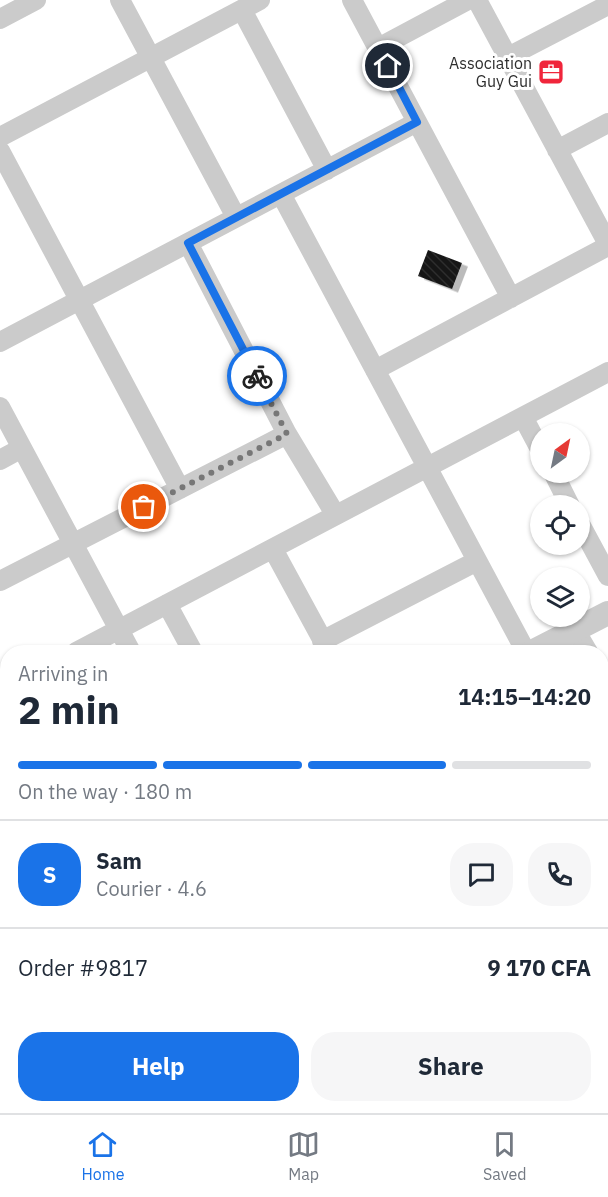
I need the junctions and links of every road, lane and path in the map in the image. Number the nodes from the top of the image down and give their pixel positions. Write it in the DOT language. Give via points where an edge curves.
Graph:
graph roads {
  1 [pos="120,0"];
  2 [pos="260,0"];
  3 [pos="352,0"];
  4 [pos="468,0"];
  5 [pos="477,0"];
  6 [pos="28,2"];
  7 [pos="608,5"];
  8 [pos="583,8"];
  9 [pos="242,10"];
  10 [pos="0,19"];
  11 [pos="378,48"];
  12 [pos="151,57"];
  13 [pos="508,57"];
  14 [pos="417,122"];
  15 [pos="608,123"];
  16 [pos="0,137"];
  17 [pos="557,150"];
  18 [pos="0,151"];
  19 [pos="327,170"];
  20 [pos="281,194"];
  21 [pos="236,217"];
  22 [pos="188,243"];
  23 [pos="608,245"];
  24 [pos="511,298"];
  25 [pos="80,300"];
  26 [pos="0,342"];
  27 [pos="375,370"];
  28 [pos="608,372"];
  29 [pos="0,407"];
  30 [pos="523,417"];
  31 [pos="530,430"];
  32 [pos="287,434"];
  33 [pos="22,448"];
  34 [pos="0,460"];
  35 [pos="427,467"];
  36 [pos="180,489"];
  37 [pos="335,514"];
  38 [pos="590,542"];
  39 [pos="73,544"];
  40 [pos="273,549"];
  41 [pos="477,561"];
  42 [pos="608,576"];
  43 [pos="0,581"];
  44 [pos="167,604"];
  45 [pos="608,613"];
  46 [pos="119,630"];
  47 [pos="575,630"];
  48 [pos="90,645"];
  49 [pos="127,645"];
  50 [pos="189,645"];
  51 [pos="324,645"];
  52 [pos="329,645"];
  53 [pos="522,645"];
  54 [pos="546,645"];
  55 [pos="584,645"];
  1 -- 12 [label="street"];
  2 -- 9 [label="street"];
  3 -- 11 [label="street"];
  4 -- 11 [label="street"];
  5 -- 13 [label="street"];
  6 -- 10 [label="street"];
  7 -- 8 [label="street"];
  8 -- 13 [label="street"];
  9 -- 12 [label="street"];
  9 -- 19 [label="street"];
  11 -- 14 [label="street"];
  12 -- 16 [label="street"];
  12 -- 21 [label="street"];
  13 -- 17 [label="street"];
  14 -- 19 [label="street"];
  14 -- 24 [label="street"];
  15 -- 17 [label="street"];
  17 -- 23 [label="street"];
  18 -- 25 [label="street"];
  19 -- 20 [label="street"];
  20 -- 21 [label="street"];
  20 -- 27 [label="street"];
  21 -- 22 [label="street"];
  22 -- 25 [label="street"];
  22 -- 32 [label="street"];
  23 -- 24 [label="street"];
  24 -- 27 [label="street"];
  25 -- 26 [label="street"];
  25 -- 36 [label="street"];
  27 -- 35 [label="street"];
  28 -- 30 [label="street"];
  29 -- 33 [label="street"];
  30 -- 31 [label="street"];
  30 -- 35 [label="street"];
  32 -- 36 [label="street"];
  32 -- 37 [label="street"];
  33 -- 34 [label="street"];
  33 -- 39 [label="street"];
  35 -- 37 [label="street"];
  35 -- 41 [label="street"];
  36 -- 39 [label="street"];
  37 -- 40 [label="street"];
  38 -- 42 [label="street"];
  39 -- 43 [label="street"];
  39 -- 46 [label="street"];
  40 -- 44 [label="street"];
  40 -- 51 [label="street"];
  41 -- 52 [label="street"];
  41 -- 53 [label="street"];
  44 -- 46 [label="street"];
  44 -- 50 [label="street"];
  45 -- 47 [label="street"];
  46 -- 48 [label="street"];
  46 -- 49 [label="street"];
  47 -- 54 [label="street"];
  47 -- 55 [label="street"];
}
